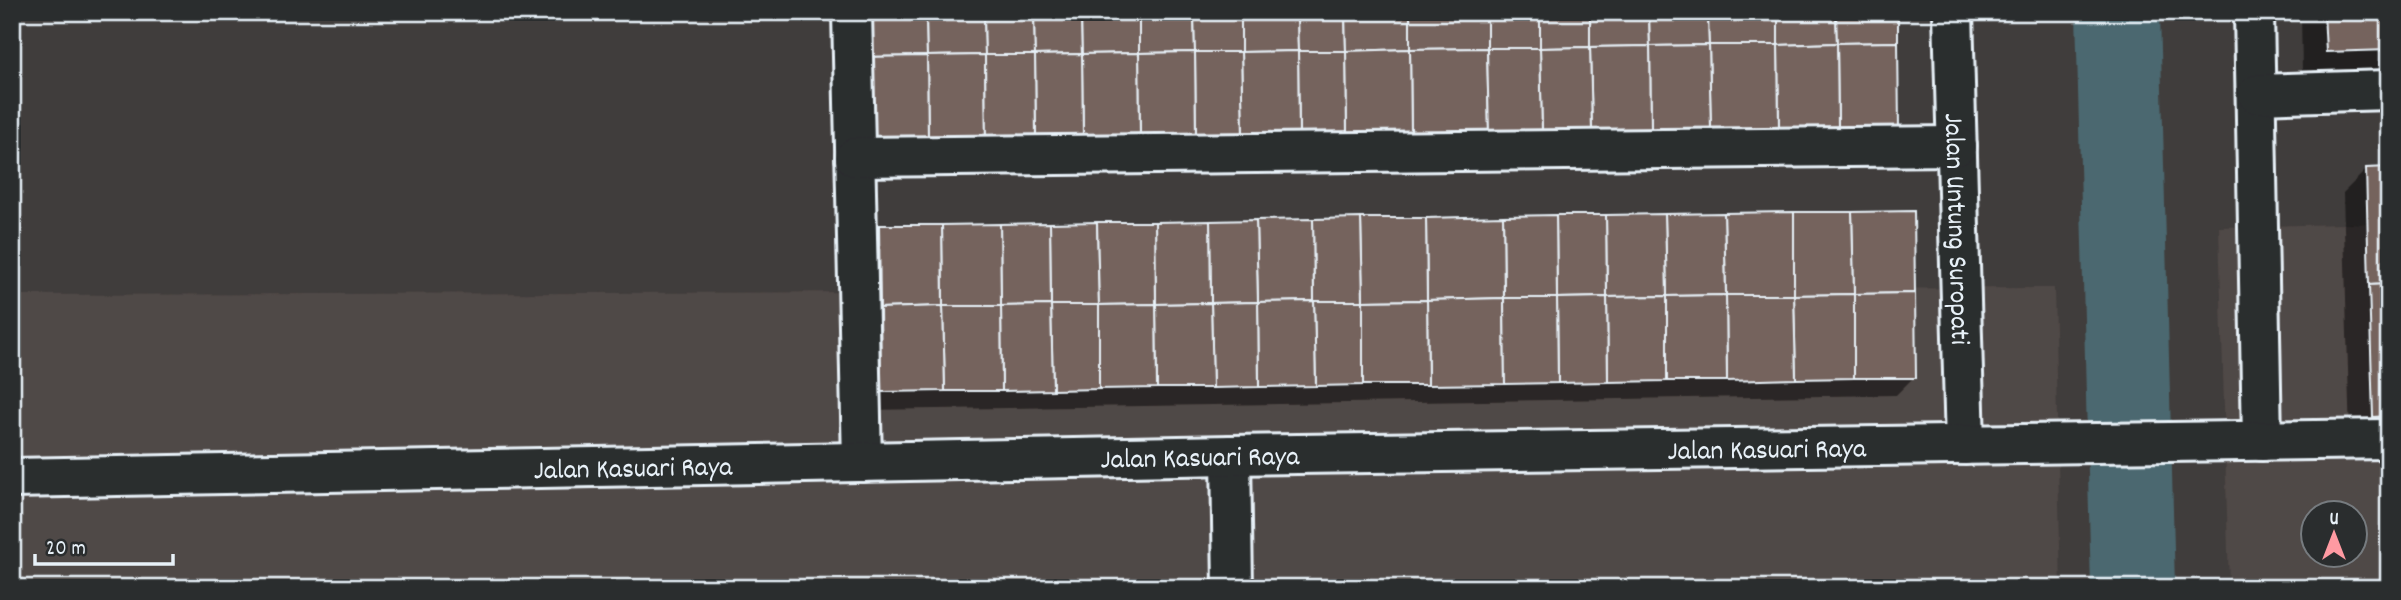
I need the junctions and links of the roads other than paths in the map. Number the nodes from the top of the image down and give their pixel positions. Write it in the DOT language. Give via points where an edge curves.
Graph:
graph roads {
  1 [pos="852,12"];
  2 [pos="1953,12"];
  3 [pos="2254,12"];
  4 [pos="2389,90"];
  5 [pos="2257,94"];
  6 [pos="1957,146"];
  7 [pos="856,157"];
  8 [pos="2389,439"];
  9 [pos="2246,441"];
  10 [pos="1981,444"];
  11 [pos="1231,455"];
  12 [pos="862,462"];
  13 [pos="12,478"];
  14 [pos="1233,588"];
  1 -- 7 [label="street"];
  2 -- 6 [label="street, Jalan Untung Suropati"];
  3 -- 5 [label="street"];
  4 -- 5 [label="street"];
  5 -- 9 [label="street"];
  6 -- 7 [label="street"];
  6 -- 10 [label="street, Jalan Untung Suropati"];
  7 -- 12 [label="street"];
  8 -- 9 [label="street, Jalan Kasuari Raya"];
  9 -- 10 [label="street, Jalan Kasuari Raya"];
  10 -- 11 [label="street, Jalan Kasuari Raya"];
  11 -- 12 [label="street, Jalan Kasuari Raya"];
  11 -- 14 [label="street"];
  12 -- 13 [label="street, Jalan Kasuari Raya"];
}
